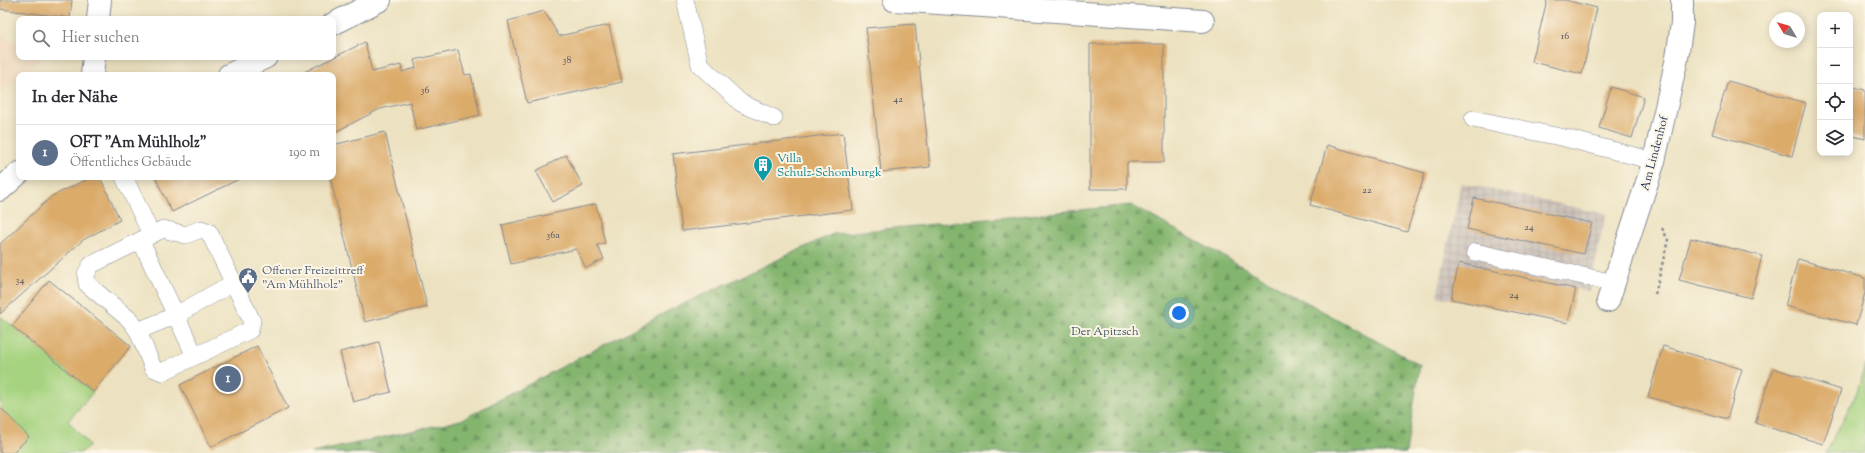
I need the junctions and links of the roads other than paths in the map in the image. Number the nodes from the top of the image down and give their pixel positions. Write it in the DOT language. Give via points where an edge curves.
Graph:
graph roads {
  1 [pos="100,0"];
  2 [pos="380,0"];
  3 [pos="685,0"];
  4 [pos="894,0"];
  5 [pos="1682,0"];
  6 [pos="98,16"];
  7 [pos="1203,21"];
  8 [pos="336,22"];
  9 [pos="94,60"];
  10 [pos="260,60"];
  11 [pos="92,72"];
  12 [pos="235,72"];
  13 [pos="774,118"];
  14 [pos="1473,119"];
  15 [pos="1654,161"];
  16 [pos="16,176"];
  17 [pos="125,180"];
  18 [pos="0,190"];
  19 [pos="146,238"];
  20 [pos="1475,252"];
  21 [pos="233,283"];
  22 [pos="1611,292"];
  23 [pos="176,315"];
  24 [pos="138,331"];
  25 [pos="195,356"];
  1 -- 6 [label="street"];
  2 -- 8 [label="street"];
  3 -- 13 [label="lane" via="700,65 741,103"];
  4 -- 7 [label="street"];
  5 -- 15 [label="street, Am Lindenhof" via="1677,58"];
  9 -- 11 [label="street"];
  10 -- 12 [label="street"];
  14 -- 15 [label="lane" via="1565,138"];
  15 -- 22 [label="street, Am Lindenhof"];
  16 -- 18 [label="street"];
  17 -- 19 [label="lane"];
  19 -- 21 [label="lane" via="163,230 186,235 201,229 209,232"];
  19 -- 23 [label="lane"];
  19 -- 24 [label="lane" via="91,265 86,274 87,284 130,320"];
  20 -- 22 [label="lane"];
  21 -- 23 [label="lane"];
  21 -- 25 [label="lane" via="252,321 250,330"];
  23 -- 24 [label="lane"];
  23 -- 25 [label="lane"];
  24 -- 25 [label="lane" via="153,368 162,372"];
}
